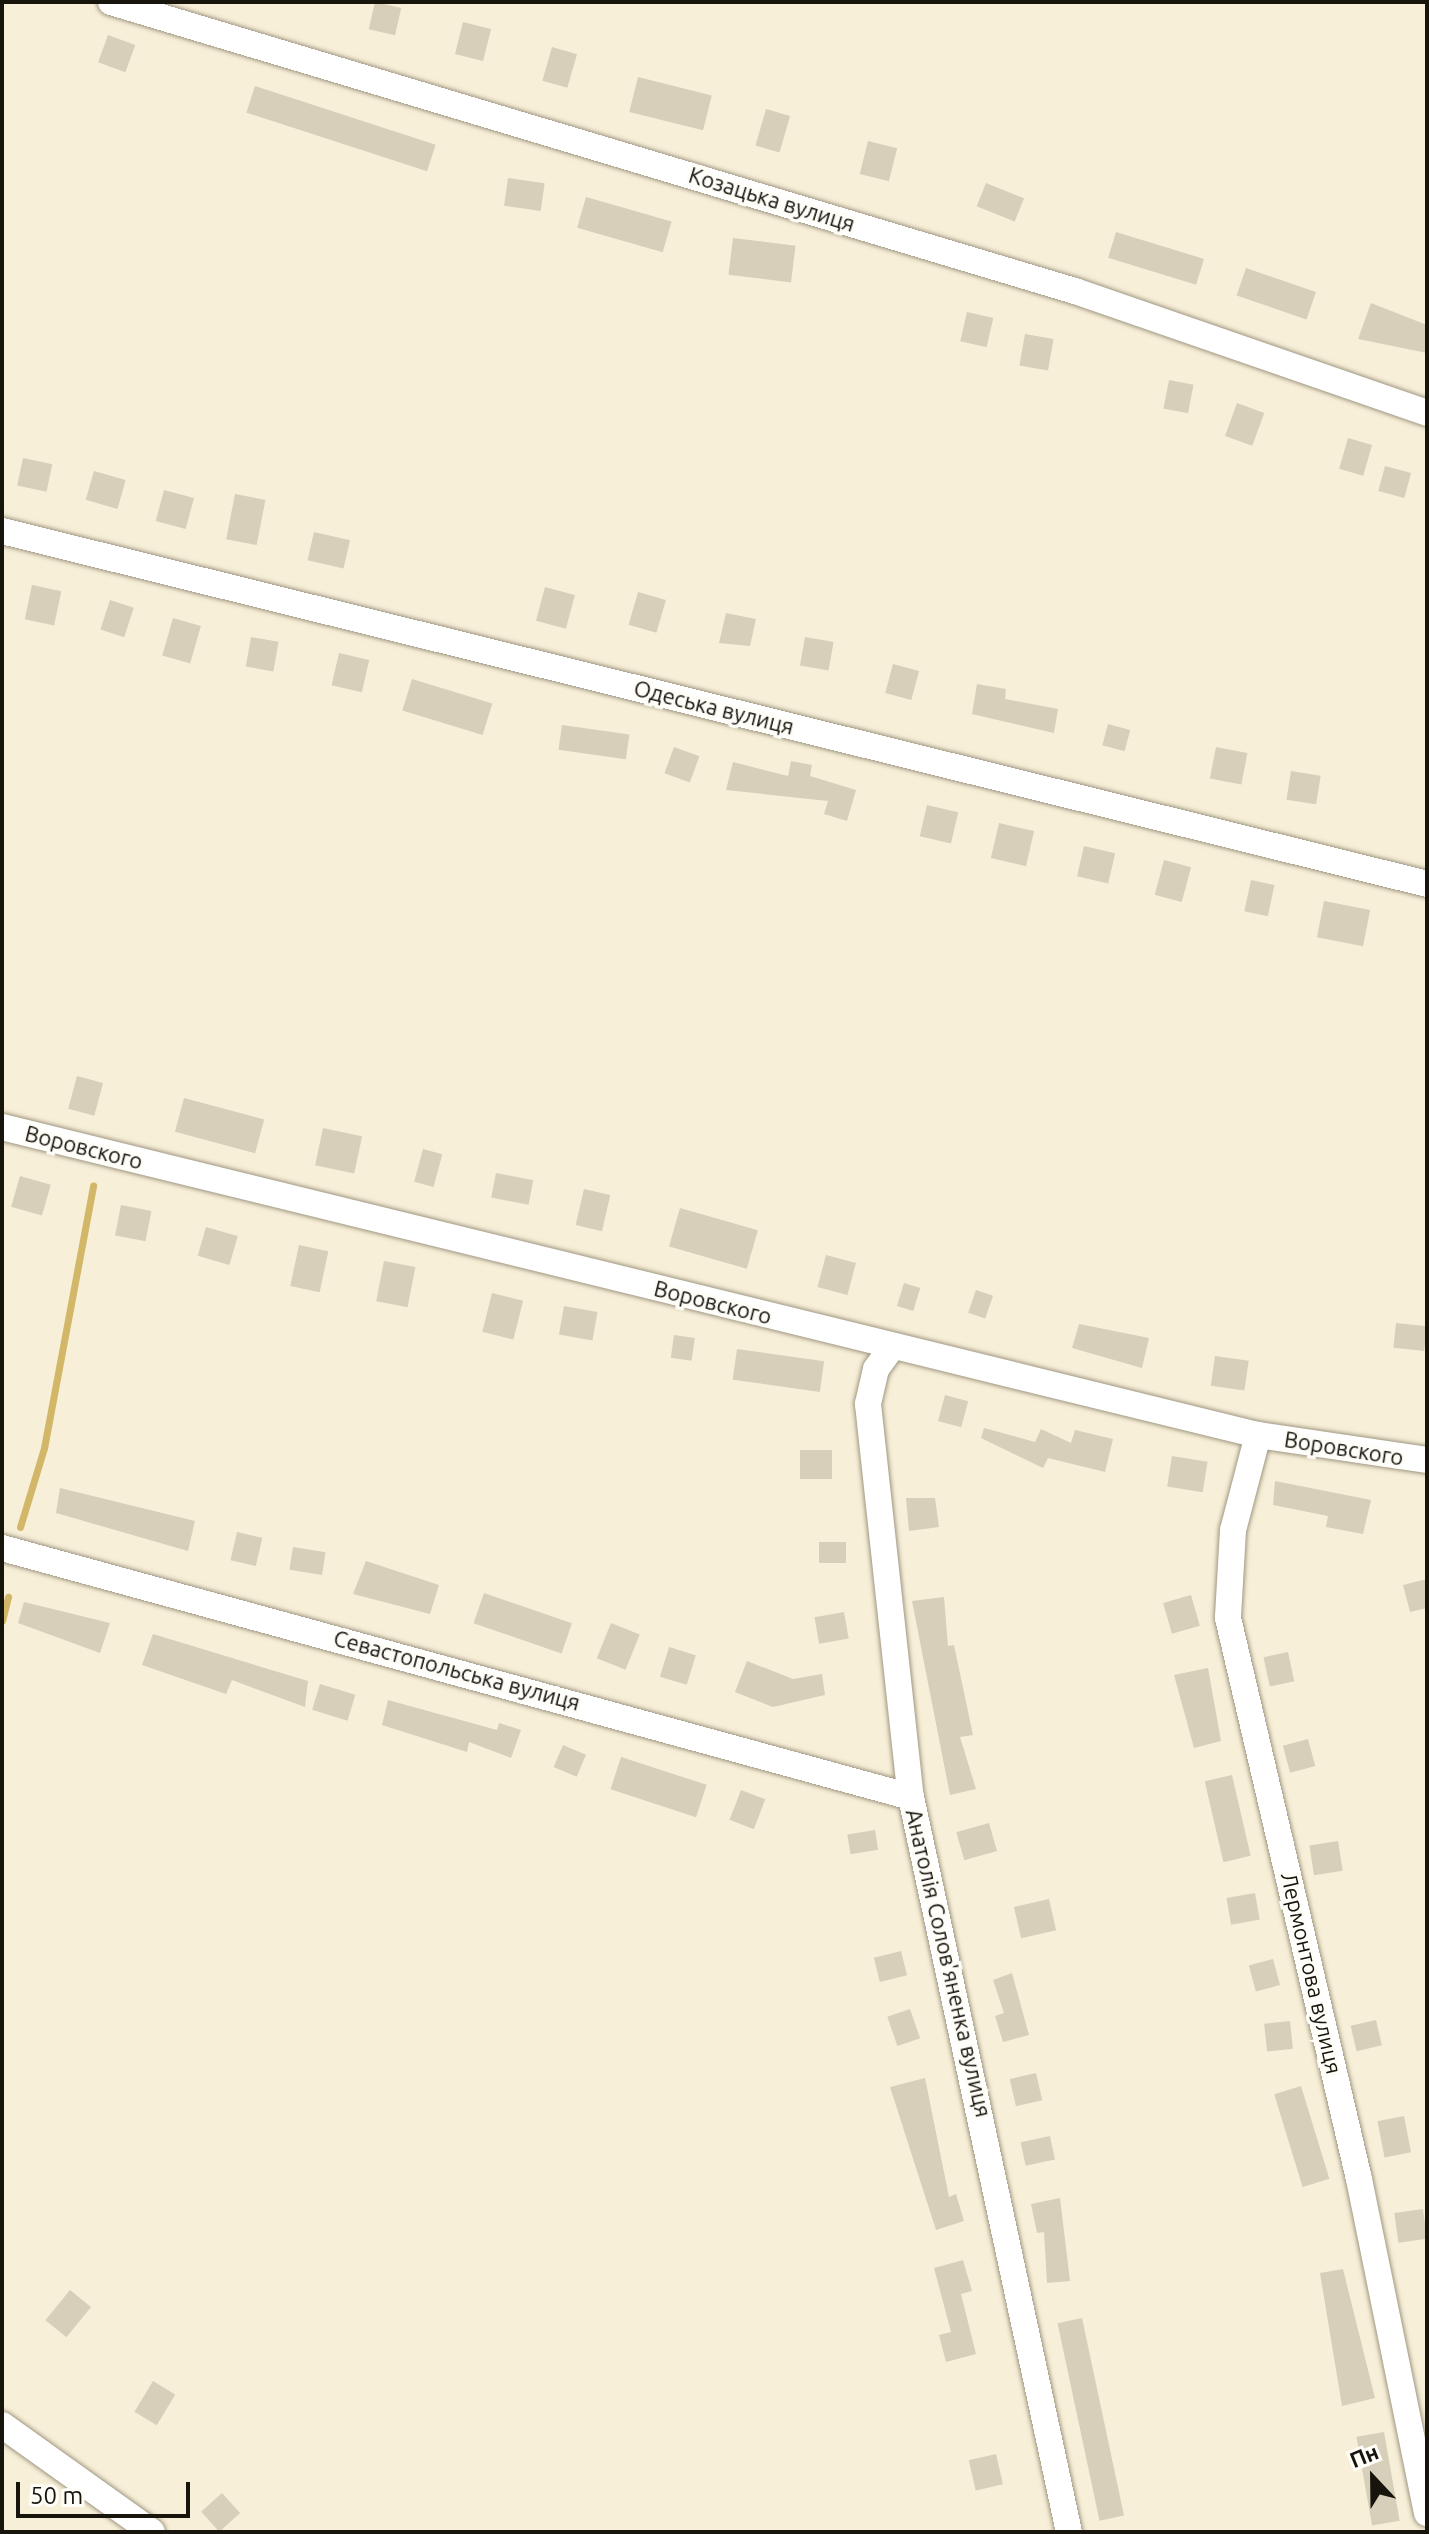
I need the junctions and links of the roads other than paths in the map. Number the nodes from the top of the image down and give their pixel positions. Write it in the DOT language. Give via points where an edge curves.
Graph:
graph roads {
  1 [pos="111,2"];
  2 [pos="1427,413"];
  3 [pos="2,531"];
  4 [pos="1427,884"];
  5 [pos="2,1127"];
  6 [pos="892,1347"];
  7 [pos="1258,1435"];
  8 [pos="1427,1460"];
  9 [pos="2,1548"];
  10 [pos="911,1797"];
  11 [pos="2,2425"];
  12 [pos="1427,2513"];
  13 [pos="152,2532"];
  14 [pos="1069,2532"];
  1 -- 2 [label="street, Козацька вулиця" via="1075,291"];
  3 -- 4 [label="street, Одеська вулиця"];
  5 -- 6 [label="street, Воровского"];
  6 -- 7 [label="street, Воровского"];
  6 -- 10 [label="street, Анатолія Солов'яненка вулиця" via="876,1369 868,1404"];
  7 -- 8 [label="street, Воровского"];
  7 -- 12 [label="street, Лермонтова вулиця" via="1233,1530 1228,1618 1359,2179"];
  9 -- 10 [label="street, Севастопольська вулиця"];
  10 -- 14 [label="street, Анатолія Солов'яненка вулиця"];
  11 -- 13 [label="street"];
}
